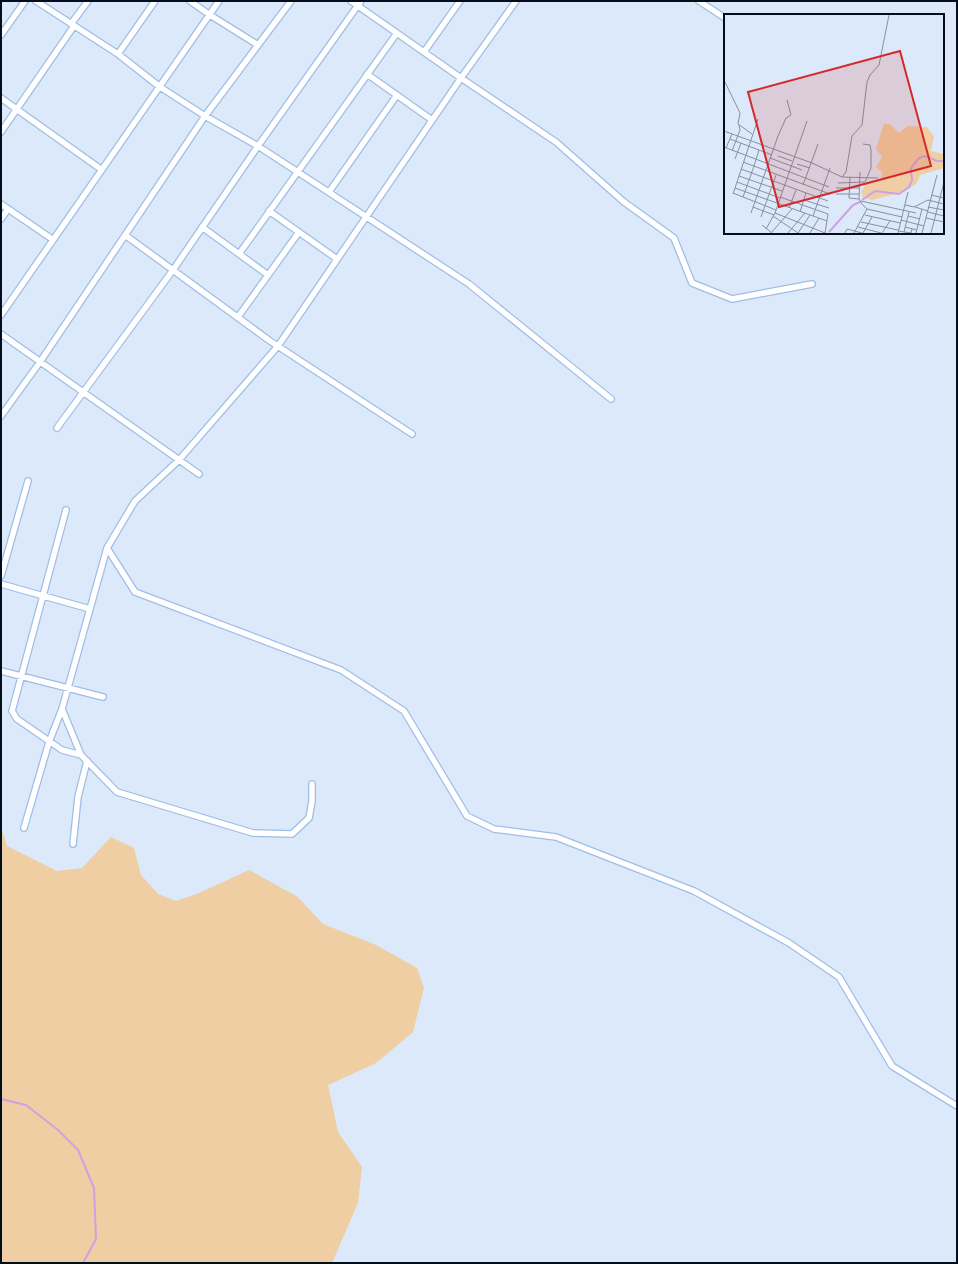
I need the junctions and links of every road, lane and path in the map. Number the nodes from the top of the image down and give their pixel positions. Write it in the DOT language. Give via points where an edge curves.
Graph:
graph roads {
  1 [pos="26,1"];
  2 [pos="36,1"];
  3 [pos="88,1"];
  4 [pos="155,1"];
  5 [pos="190,1"];
  6 [pos="220,1"];
  7 [pos="291,1"];
  8 [pos="351,1"];
  9 [pos="460,1"];
  10 [pos="516,1"];
  11 [pos="700,1"];
  12 [pos="360,3"];
  13 [pos="210,15"];
  14 [pos="724,17"];
  15 [pos="73,25"];
  16 [pos="396,33"];
  17 [pos="1,35"];
  18 [pos="258,45"];
  19 [pos="424,52"];
  20 [pos="118,54"];
  21 [pos="367,74"];
  22 [pos="461,78"];
  23 [pos="160,87"];
  24 [pos="397,95"];
  25 [pos="1,98"];
  26 [pos="17,109"];
  27 [pos="205,116"];
  28 [pos="432,120"];
  29 [pos="1,132"];
  30 [pos="258,146"];
  31 [pos="102,170"];
  32 [pos="298,171"];
  33 [pos="329,192"];
  34 [pos="1,204"];
  35 [pos="8,209"];
  36 [pos="270,211"];
  37 [pos="367,216"];
  38 [pos="1,219"];
  39 [pos="202,227"];
  40 [pos="299,232"];
  41 [pos="125,235"];
  42 [pos="52,239"];
  43 [pos="239,254"];
  44 [pos="338,259"];
  45 [pos="173,270"];
  46 [pos="268,275"];
  47 [pos="812,284"];
  48 [pos="1,315"];
  49 [pos="238,317"];
  50 [pos="1,334"];
  51 [pos="278,346"];
  52 [pos="40,362"];
  53 [pos="84,392"];
  54 [pos="611,399"];
  55 [pos="1,416"];
  56 [pos="57,428"];
  57 [pos="412,434"];
  58 [pos="179,460"];
  59 [pos="199,474"];
  60 [pos="28,481"];
  61 [pos="66,510"];
  62 [pos="107,548"];
  63 [pos="1,576"];
  64 [pos="1,584"];
  65 [pos="44,596"];
  66 [pos="90,609"];
  67 [pos="1,671"];
  68 [pos="21,676"];
  69 [pos="68,688"];
  70 [pos="103,697"];
  71 [pos="62,709"];
  72 [pos="49,742"];
  73 [pos="81,755"];
  74 [pos="87,761"];
  75 [pos="312,784"];
  76 [pos="24,828"];
  77 [pos="73,844"];
  78 [pos="957,1106"];
  1 -- 17 [label="street"];
  2 -- 15 [label="street"];
  3 -- 15 [label="street"];
  4 -- 20 [label="street"];
  5 -- 13 [label="street"];
  6 -- 13 [label="street"];
  7 -- 18 [label="street"];
  8 -- 12 [label="street"];
  9 -- 19 [label="street"];
  10 -- 22 [label="street"];
  11 -- 14 [label="street"];
  12 -- 16 [label="street"];
  12 -- 30 [label="street"];
  13 -- 18 [label="street"];
  13 -- 23 [label="street"];
  15 -- 20 [label="street"];
  15 -- 26 [label="street"];
  16 -- 19 [label="street"];
  16 -- 21 [label="street"];
  18 -- 27 [label="street"];
  19 -- 22 [label="street"];
  20 -- 23 [label="street"];
  21 -- 24 [label="street"];
  21 -- 32 [label="street"];
  22 -- 28 [label="street"];
  22 -- 47 [label="street" via="556,142 624,202 674,238 692,283 732,299"];
  23 -- 27 [label="street"];
  23 -- 31 [label="street"];
  24 -- 28 [label="street"];
  24 -- 33 [label="street"];
  25 -- 26 [label="street"];
  26 -- 29 [label="street"];
  26 -- 31 [label="street"];
  27 -- 30 [label="street"];
  27 -- 41 [label="street"];
  28 -- 37 [label="street"];
  30 -- 32 [label="street"];
  30 -- 39 [label="street"];
  31 -- 42 [label="street"];
  32 -- 33 [label="street"];
  32 -- 36 [label="street"];
  33 -- 37 [label="street"];
  34 -- 35 [label="street"];
  35 -- 38 [label="street"];
  35 -- 42 [label="street"];
  36 -- 40 [label="street"];
  36 -- 43 [label="street"];
  37 -- 44 [label="street"];
  37 -- 54 [label="street" via="469,284"];
  39 -- 43 [label="street"];
  39 -- 45 [label="street"];
  40 -- 44 [label="street"];
  40 -- 46 [label="street"];
  41 -- 45 [label="street"];
  41 -- 52 [label="street"];
  42 -- 48 [label="street"];
  43 -- 46 [label="street"];
  44 -- 51 [label="street"];
  45 -- 49 [label="street"];
  45 -- 53 [label="street"];
  46 -- 49 [label="street"];
  49 -- 51 [label="street"];
  50 -- 52 [label="street"];
  51 -- 57 [label="street"];
  51 -- 58 [label="street"];
  52 -- 53 [label="street"];
  52 -- 55 [label="street"];
  53 -- 56 [label="street"];
  53 -- 58 [label="street"];
  58 -- 59 [label="street"];
  58 -- 62 [label="street" via="135,501"];
  60 -- 63 [label="street"];
  61 -- 65 [label="street"];
  62 -- 66 [label="street"];
  62 -- 78 [label="street" via="135,592 341,670 404,711 467,816 494,828 556,837 694,891 789,943 839,977 892,1066"];
  64 -- 65 [label="street"];
  65 -- 66 [label="street"];
  65 -- 68 [label="street"];
  66 -- 69 [label="street"];
  67 -- 68 [label="street"];
  68 -- 69 [label="street"];
  68 -- 72 [label="street" via="12,711 17,719"];
  69 -- 70 [label="street"];
  69 -- 71 [label="street"];
  71 -- 72 [label="street"];
  71 -- 73 [label="street"];
  72 -- 73 [label="street" via="62,750"];
  72 -- 76 [label="street"];
  73 -- 74 [label="street"];
  74 -- 75 [label="street" via="117,792 253,832 292,834 309,818"];
  74 -- 77 [label="street" via="78,797"];
}
